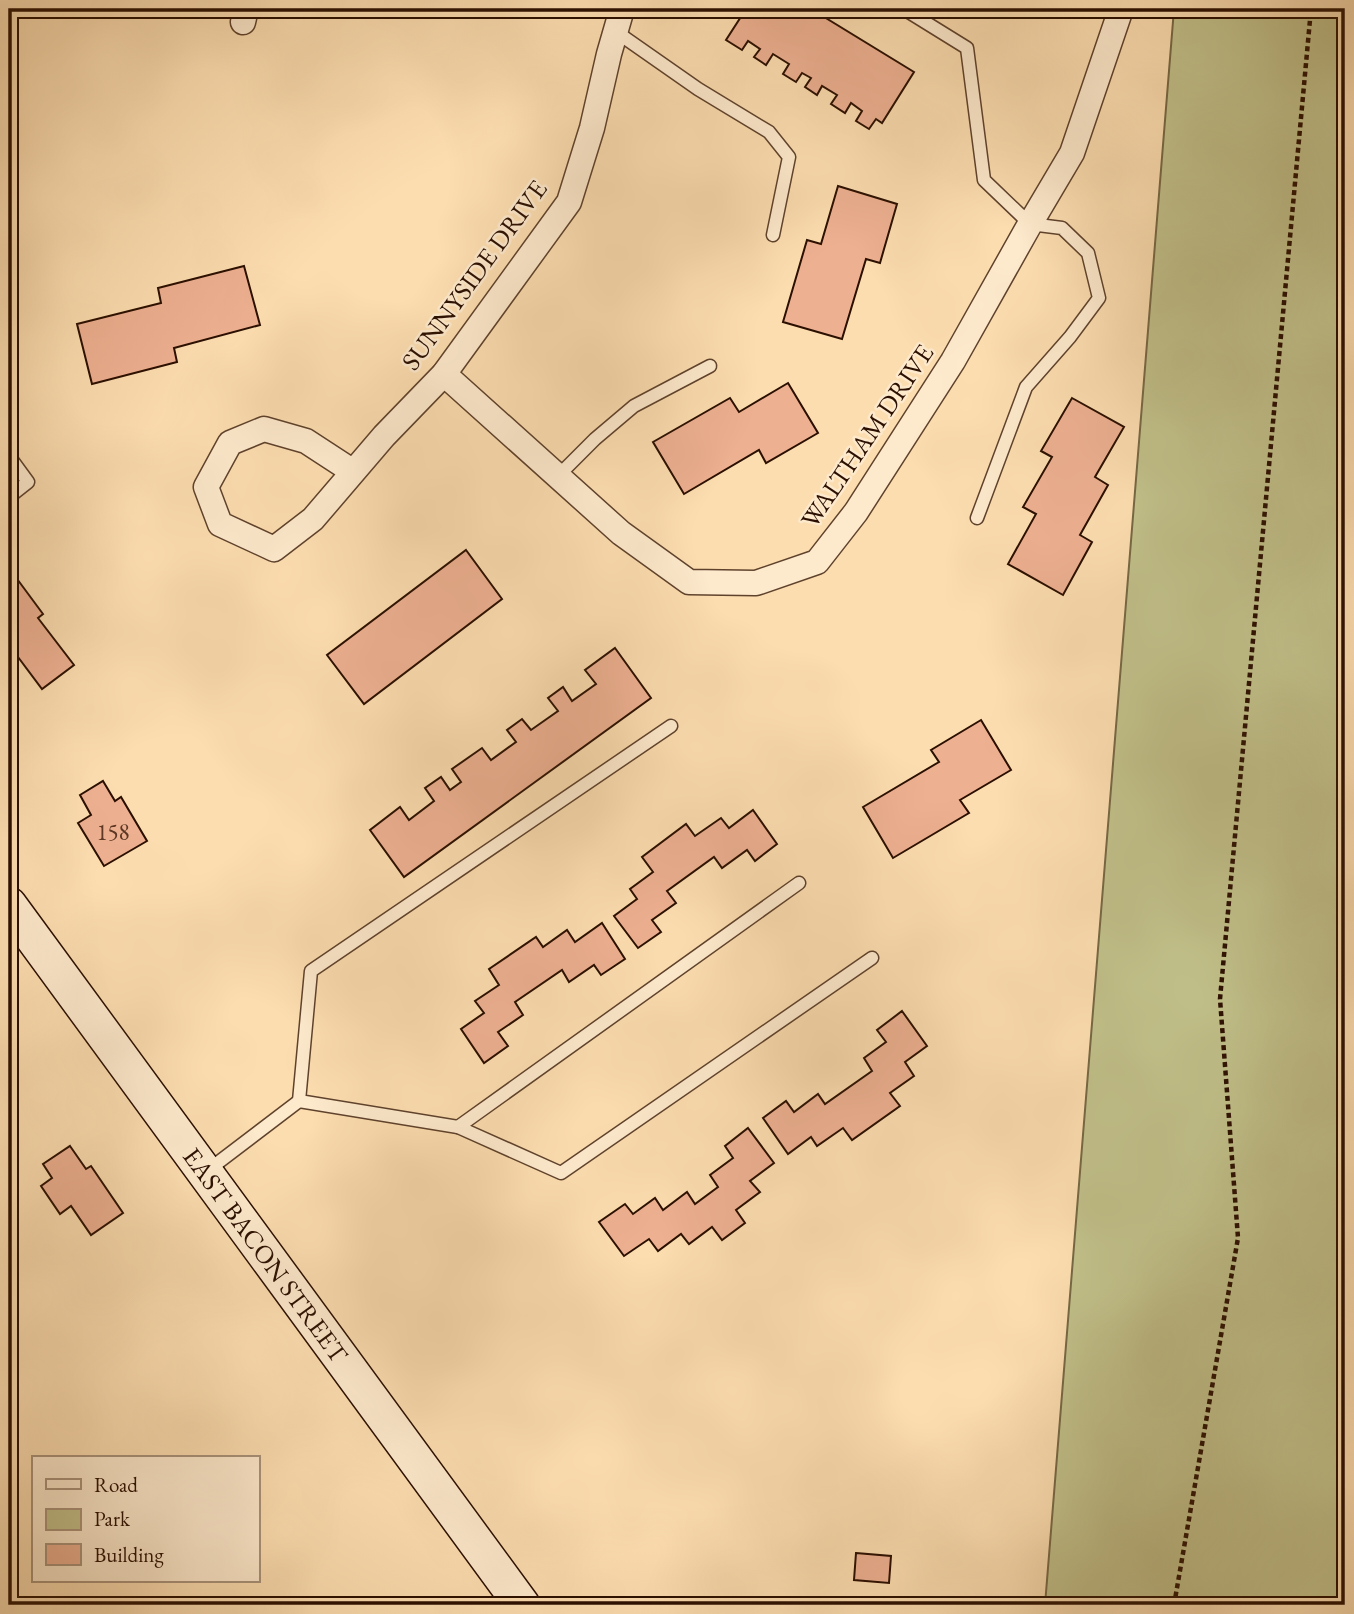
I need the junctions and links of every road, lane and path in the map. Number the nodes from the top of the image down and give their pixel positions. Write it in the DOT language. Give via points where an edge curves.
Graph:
graph roads {
  1 [pos="904,9"];
  2 [pos="1121,9"];
  3 [pos="1311,9"];
  4 [pos="618,20"];
  5 [pos="1030,224"];
  6 [pos="773,235"];
  7 [pos="710,366"];
  8 [pos="444,374"];
  9 [pos="9,456"];
  10 [pos="352,471"];
  11 [pos="558,477"];
  12 [pos="9,497"];
  13 [pos="977,518"];
  14 [pos="671,726"];
  15 [pos="799,883"];
  16 [pos="9,905"];
  17 [pos="872,958"];
  18 [pos="299,1101"];
  19 [pos="458,1127"];
  20 [pos="206,1172"];
  21 [pos="522,1605"];
  22 [pos="1174,1605"];
  1 -- 5 [label="lane" via="967,48 984,180"];
  2 -- 5 [label="street, WALTHAM DRIVE" via="1072,153"];
  3 -- 22 [label="path" via="1220,999 1238,1238"];
  4 -- 6 [label="lane" via="698,89 769,132 789,157"];
  4 -- 8 [label="street, SUNNYSIDE DRIVE" via="569,202"];
  5 -- 11 [label="street, WALTHAM DRIVE" via="953,361 856,512 817,562 756,583 689,582 621,533"];
  5 -- 13 [label="lane" via="1062,228 1088,253 1098,298 1026,387"];
  7 -- 11 [label="lane" via="634,406"];
  8 -- 10 [label="street, SUNNYSIDE DRIVE"];
  8 -- 11 [label="street, WALTHAM DRIVE"];
  9 -- 12 [label="lane" via="28,482"];
  10 -- 10 [label="street, SUNNYSIDE DRIVE" via="313,519 274,549 220,524 206,487 230,443 264,429 306,441"];
  14 -- 18 [label="lane" via="311,971"];
  15 -- 19 [label="lane"];
  16 -- 20 [label="main road, EAST BACON STREET"];
  17 -- 19 [label="lane" via="561,1172"];
  18 -- 19 [label="lane"];
  18 -- 20 [label="lane"];
  20 -- 21 [label="main road, EAST BACON STREET"];
}
